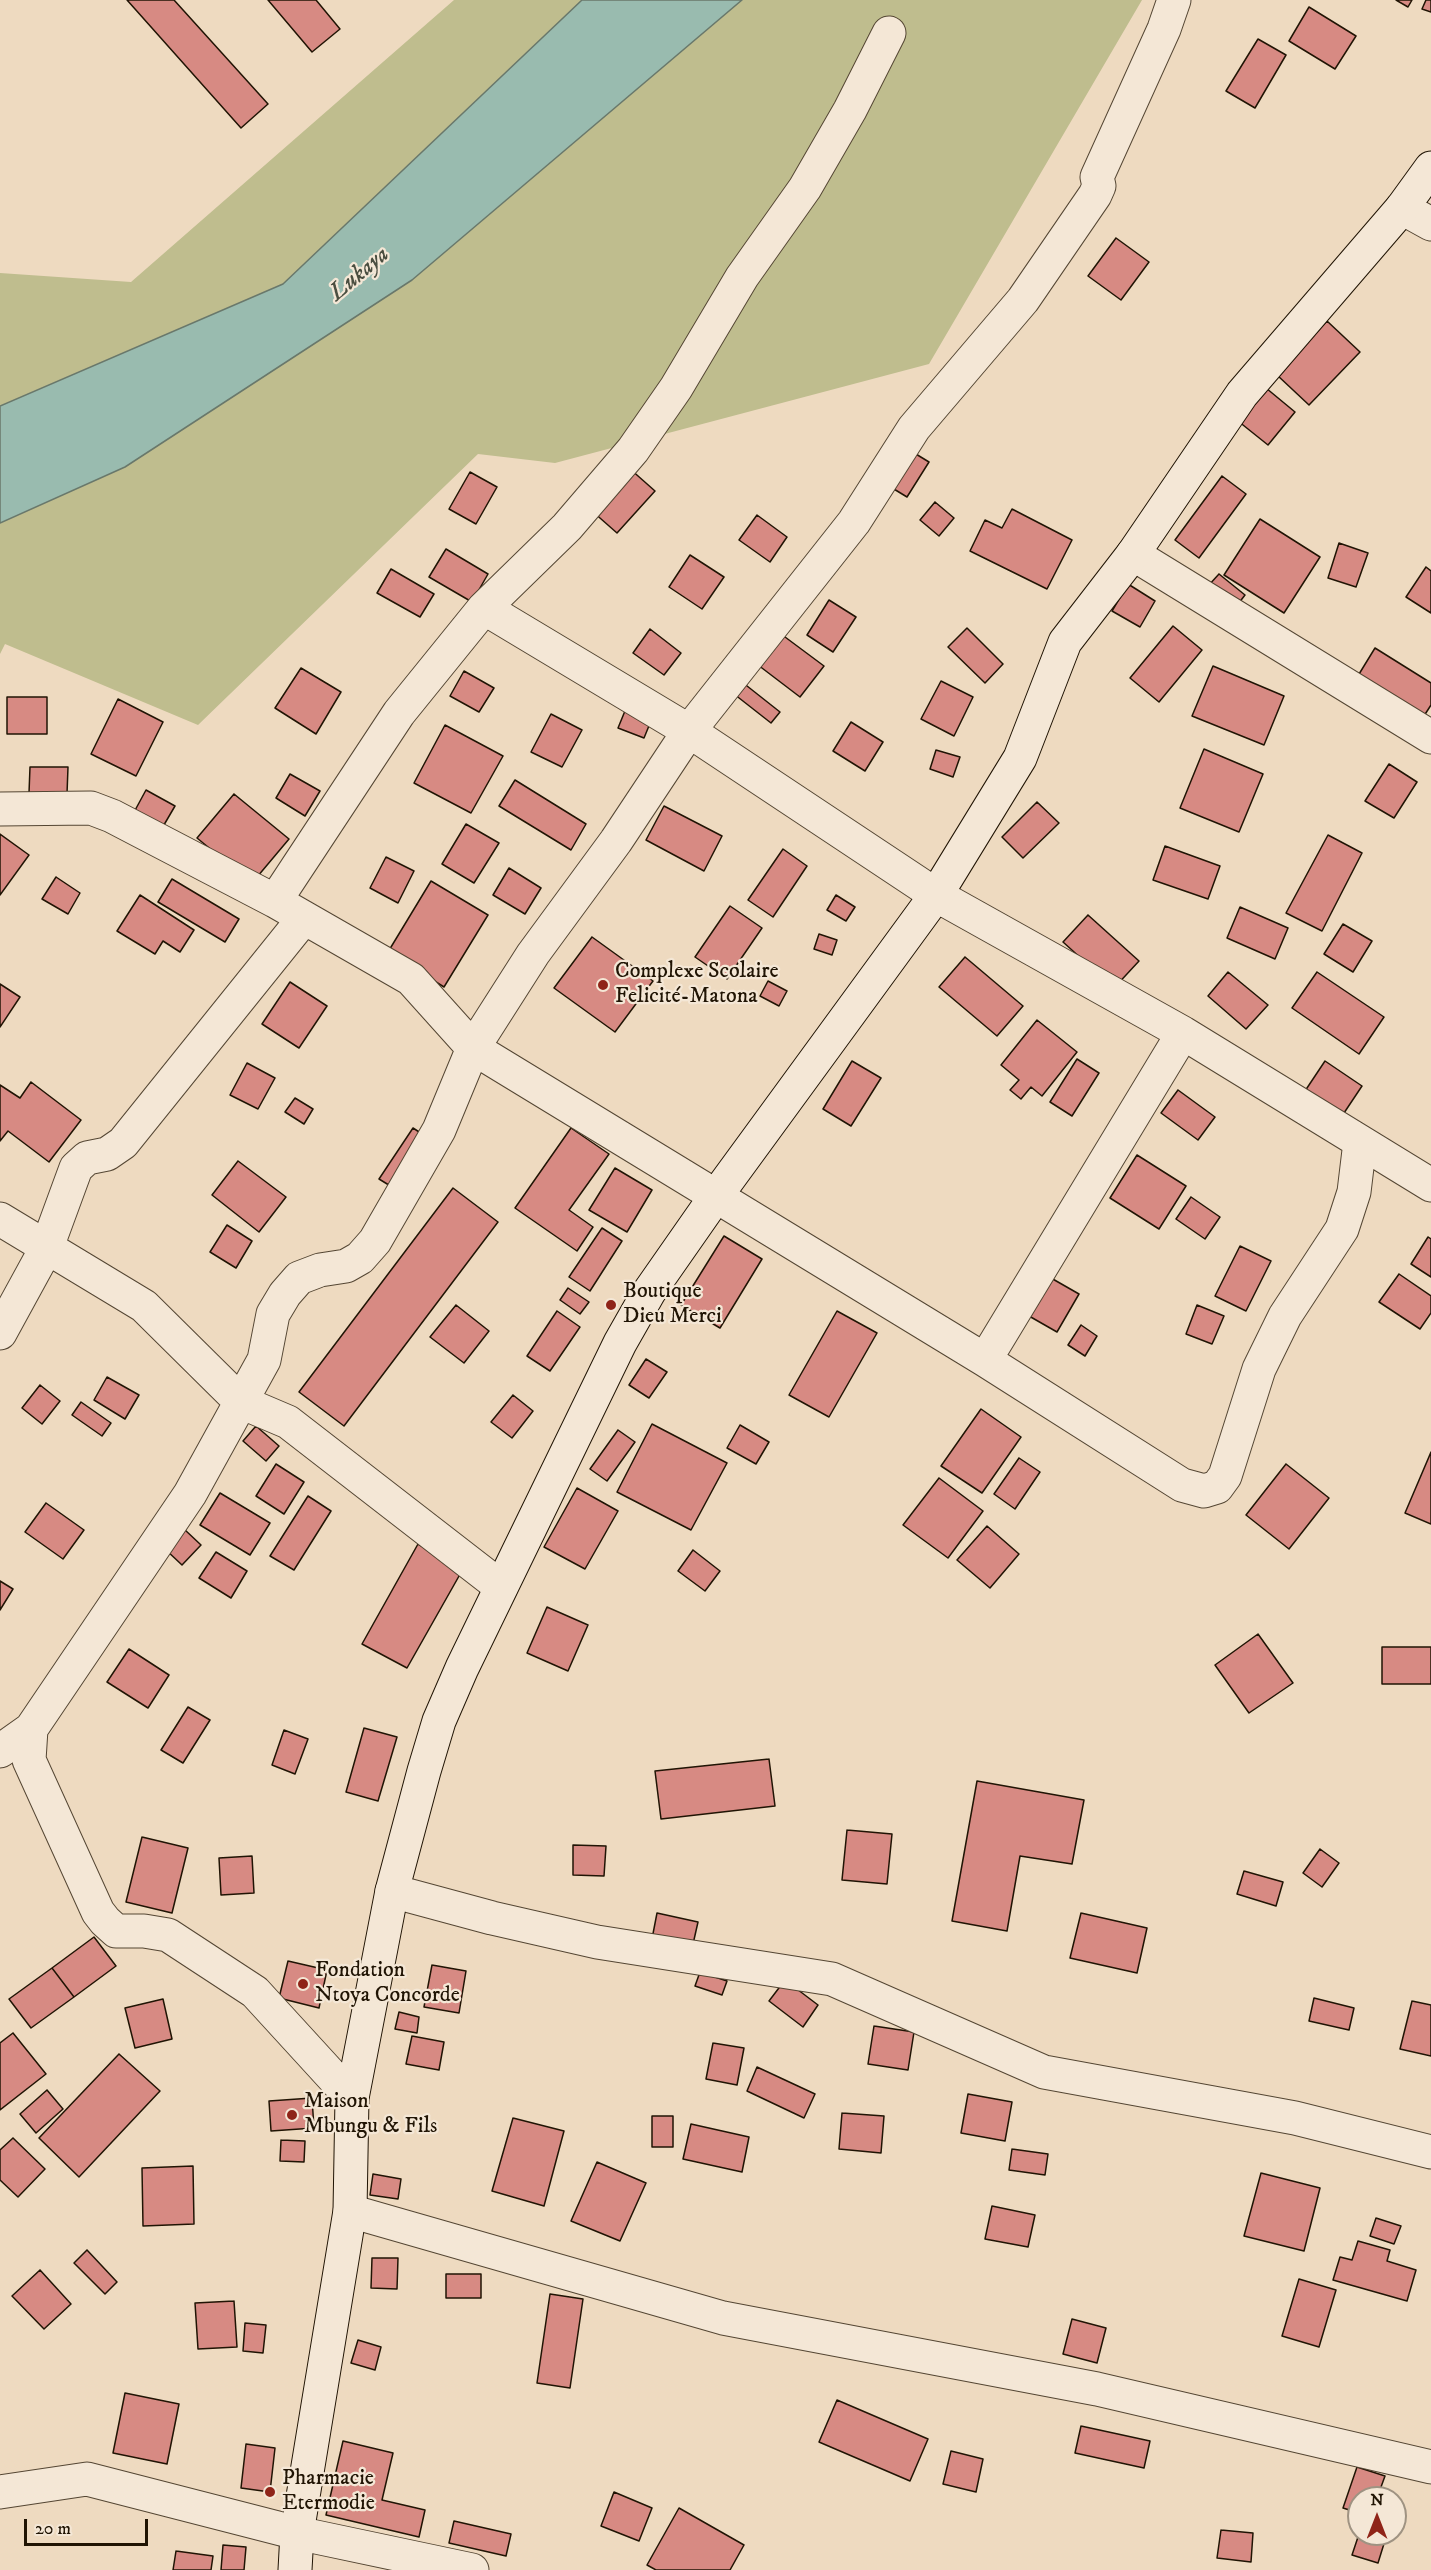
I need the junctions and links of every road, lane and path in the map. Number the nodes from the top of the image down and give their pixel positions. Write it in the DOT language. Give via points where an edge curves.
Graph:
graph roads {
  1 [pos="1174,0"];
  2 [pos="889,33"];
  3 [pos="1431,168"];
  4 [pos="1402,208"];
  5 [pos="1431,224"];
  6 [pos="1133,554"];
  7 [pos="484,609"];
  8 [pos="689,731"];
  9 [pos="1431,736"];
  10 [pos="0,809"];
  11 [pos="936,895"];
  12 [pos="275,901"];
  13 [pos="304,918"];
  14 [pos="1183,1033"];
  15 [pos="473,1048"];
  16 [pos="1360,1142"];
  17 [pos="1431,1185"];
  18 [pos="716,1196"];
  19 [pos="0,1219"];
  20 [pos="47,1247"];
  21 [pos="0,1333"];
  22 [pos="985,1360"];
  23 [pos="241,1402"];
  24 [pos="501,1587"];
  25 [pos="31,1729"];
  26 [pos="0,1752"];
  27 [pos="392,1891"];
  28 [pos="352,2098"];
  29 [pos="1431,2152"];
  30 [pos="350,2211"];
  31 [pos="1431,2467"];
  32 [pos="0,2492"];
  33 [pos="297,2533"];
  34 [pos="295,2570"];
  35 [pos="472,2570"];
  1 -- 8 [label="street" via="1097,177 1095,195 1023,300 914,428 854,522"];
  2 -- 7 [label="street" via="805,188 742,277 633,450 567,527"];
  3 -- 4 [label="street"];
  4 -- 5 [label="street"];
  4 -- 6 [label="street" via="1242,394"];
  6 -- 9 [label="street"];
  6 -- 11 [label="street" via="1065,642 1020,758"];
  7 -- 8 [label="street"];
  7 -- 12 [label="street" via="399,713"];
  8 -- 11 [label="street"];
  8 -- 15 [label="street" via="616,841 533,954"];
  10 -- 12 [label="street" via="92,808"];
  11 -- 14 [label="street"];
  11 -- 18 [label="street"];
  12 -- 13 [label="street"];
  13 -- 15 [label="street" via="411,979"];
  13 -- 20 [label="street" via="123,1143 107,1154 87,1158 76,1168"];
  14 -- 16 [label="street"];
  14 -- 22 [label="street"];
  15 -- 18 [label="street"];
  15 -- 23 [label="street" via="439,1130 375,1241 360,1258 346,1266 299,1278 285,1294 273,1314 264,1360"];
  16 -- 17 [label="street"];
  16 -- 22 [label="street" via="1350,1210 1342,1229 1285,1316 1259,1369 1225,1476 1217,1487 1204,1491 1182,1485"];
  18 -- 22 [label="street"];
  18 -- 24 [label="street" via="649,1292 620,1343"];
  19 -- 20 [label="street"];
  20 -- 21 [label="street"];
  20 -- 23 [label="street" via="144,1306"];
  23 -- 24 [label="street" via="288,1422"];
  23 -- 25 [label="street" via="189,1494"];
  24 -- 27 [label="street" via="439,1721"];
  25 -- 26 [label="street"];
  25 -- 28 [label="street" via="29,1760 105,1921 116,1930 168,1935 255,1992"];
  27 -- 28 [label="street"];
  27 -- 29 [label="street" via="597,1942 832,1979 1044,2072 1295,2118"];
  28 -- 30 [label="street"];
  30 -- 31 [label="street" via="723,2318 1097,2389"];
  30 -- 33 [label="street"];
  32 -- 33 [label="street" via="87,2479"];
  33 -- 34 [label="street"];
  33 -- 35 [label="street"];
}
